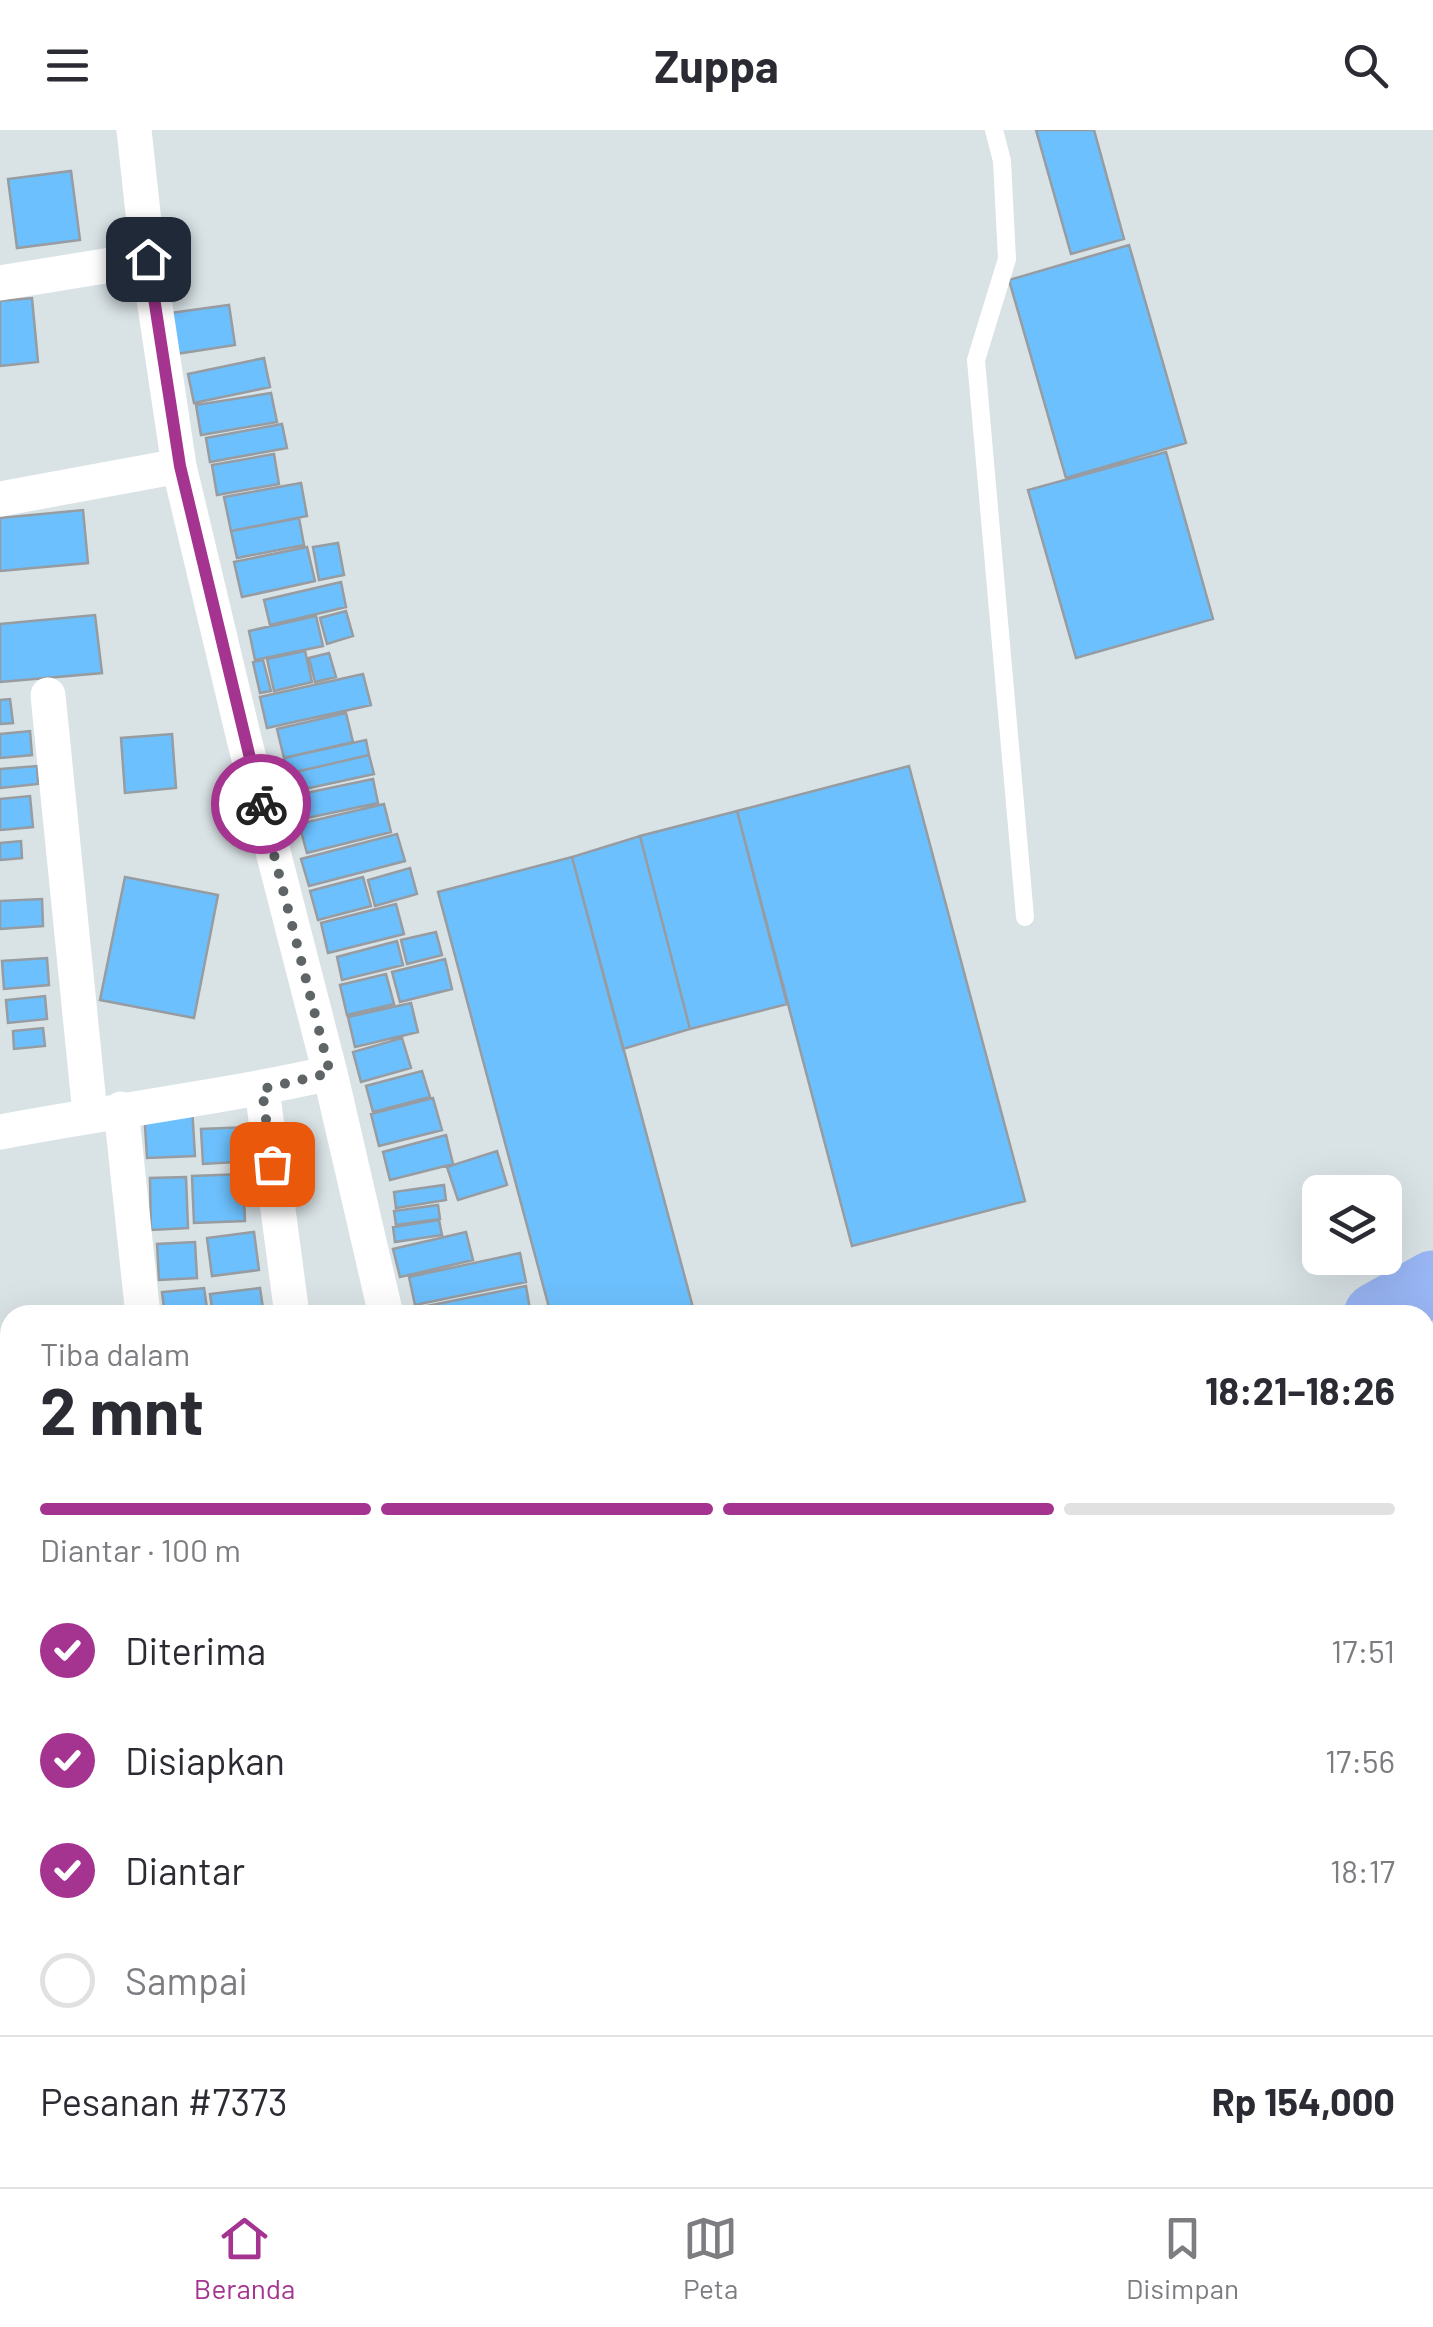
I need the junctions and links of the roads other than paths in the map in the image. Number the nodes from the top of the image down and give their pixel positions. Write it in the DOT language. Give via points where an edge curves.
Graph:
graph roads {
  1 [pos="134,130"];
  2 [pos="994,130"];
  3 [pos="148,259"];
  4 [pos="0,283"];
  5 [pos="180,466"];
  6 [pos="0,499"];
  7 [pos="48,695"];
  8 [pos="1024,917"];
  9 [pos="330,1073"];
  10 [pos="262,1089"];
  11 [pos="106,1112"];
  12 [pos="0,1132"];
  13 [pos="141,1305"];
  14 [pos="291,1305"];
  15 [pos="384,1305"];
  1 -- 3 [label="street"];
  2 -- 8 [label="lane" via="1007,258 976,360"];
  3 -- 4 [label="street"];
  3 -- 5 [label="street"];
  5 -- 6 [label="street"];
  5 -- 9 [label="street"];
  7 -- 11 [label="street"];
  9 -- 10 [label="street"];
  9 -- 15 [label="street"];
  10 -- 11 [label="street"];
  10 -- 14 [label="street"];
  11 -- 12 [label="street"];
  11 -- 13 [label="street"];
}
